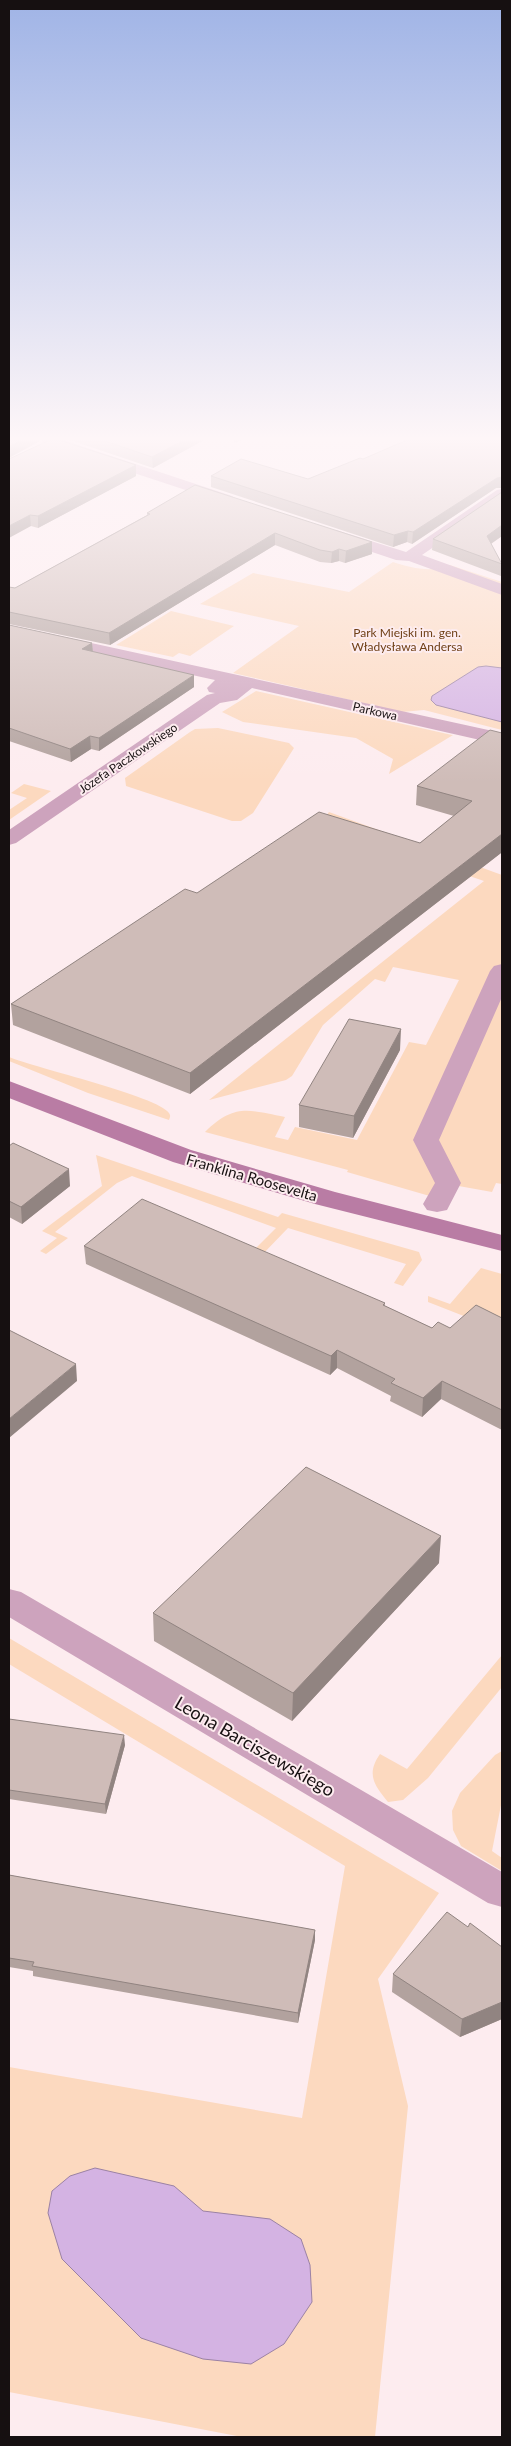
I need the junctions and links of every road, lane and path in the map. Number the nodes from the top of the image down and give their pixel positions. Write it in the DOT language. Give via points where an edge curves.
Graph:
graph roads {
  1 [pos="400,554"];
  2 [pos="409,554"];
  3 [pos="406,556"];
  4 [pos="502,590"];
  5 [pos="9,630"];
  6 [pos="232,683"];
  7 [pos="502,739"];
  8 [pos="9,840"];
  9 [pos="502,971"];
  10 [pos="9,1089"];
  11 [pos="437,1204"];
  12 [pos="502,1242"];
  13 [pos="9,1602"];
  14 [pos="502,1891"];
  1 -- 3 [label="street"];
  2 -- 3 [label="street"];
  3 -- 4 [label="street"];
  5 -- 6 [label="street, Parkowa"];
  6 -- 7 [label="street, Parkowa"];
  6 -- 8 [label="street, Józefa Paczkowskiego" via="230,696 214,699"];
  9 -- 11 [label="street" via="426,1140 448,1183"];
  10 -- 12 [label="street, Franklina Roosevelta" via="182,1156 325,1198"];
  13 -- 14 [label="street, Leona Barciszewskiego"];
}
